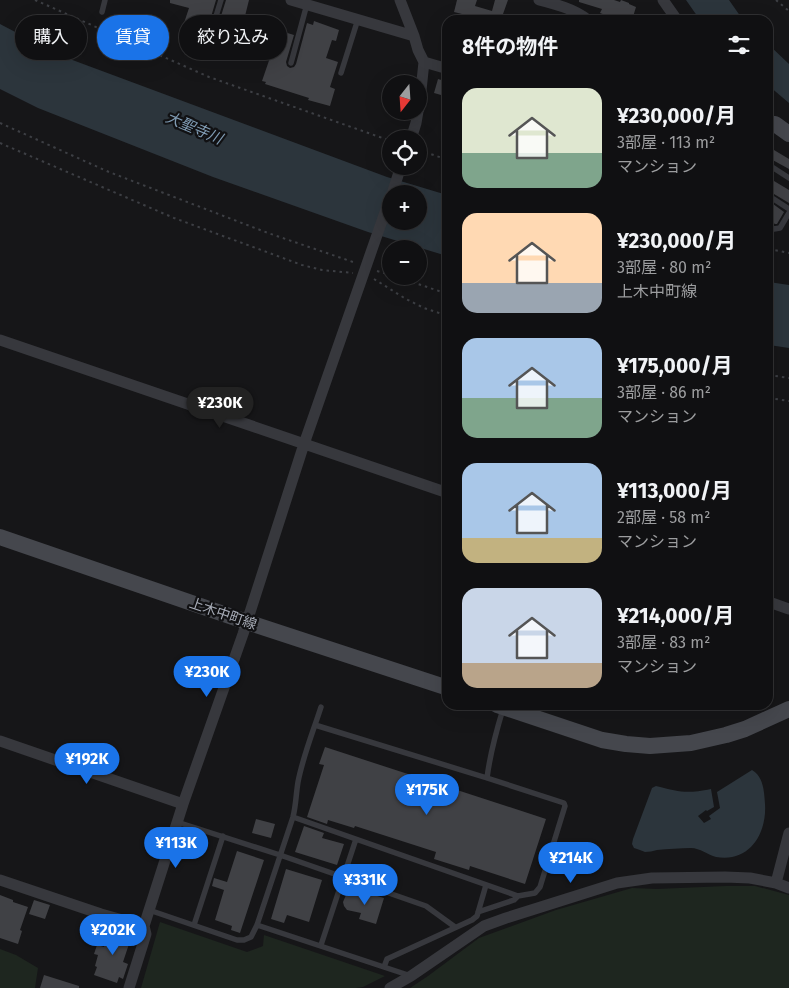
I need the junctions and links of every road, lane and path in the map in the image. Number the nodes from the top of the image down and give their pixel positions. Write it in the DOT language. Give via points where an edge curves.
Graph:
graph roads {
  1 [pos="35,0"];
  2 [pos="105,0"];
  3 [pos="221,0"];
  4 [pos="290,0"];
  5 [pos="400,0"];
  6 [pos="539,0"];
  7 [pos="663,0"];
  8 [pos="776,0"];
  9 [pos="308,2"];
  10 [pos="789,11"];
  11 [pos="102,12"];
  12 [pos="216,15"];
  13 [pos="582,15"];
  14 [pos="674,15"];
  15 [pos="358,19"];
  16 [pos="414,36"];
  17 [pos="424,62"];
  18 [pos="290,63"];
  19 [pos="442,67"];
  20 [pos="341,74"];
  21 [pos="423,75"];
  22 [pos="773,122"];
  23 [pos="0,123"];
  24 [pos="789,134"];
  25 [pos="382,138"];
  26 [pos="0,143"];
  27 [pos="427,153"];
  28 [pos="442,158"];
  29 [pos="773,168"];
  30 [pos="789,178"];
  31 [pos="773,199"];
  32 [pos="789,211"];
  33 [pos="382,223"];
  34 [pos="773,228"];
  35 [pos="773,251"];
  36 [pos="789,253"];
  37 [pos="365,270"];
  38 [pos="382,274"];
  39 [pos="420,285"];
  40 [pos="442,292"];
  41 [pos="442,314"];
  42 [pos="0,340"];
  43 [pos="773,376"];
  44 [pos="789,378"];
  45 [pos="773,399"];
  46 [pos="789,401"];
  47 [pos="304,444"];
  48 [pos="442,491"];
  49 [pos="0,537"];
  50 [pos="773,603"];
  51 [pos="789,609"];
  52 [pos="246,622"];
  53 [pos="442,686"];
  54 [pos="321,707"];
  55 [pos="500,710"];
  56 [pos="513,710"];
  57 [pos="789,710"];
  58 [pos="315,725"];
  59 [pos="0,741"];
  60 [pos="487,778"];
  61 [pos="183,804"];
  62 [pos="293,817"];
  63 [pos="177,822"];
  64 [pos="789,833"];
  65 [pos="223,836"];
  66 [pos="356,839"];
  67 [pos="280,855"];
  68 [pos="343,877"];
  69 [pos="0,880"];
  70 [pos="776,883"];
  71 [pos="486,885"];
  72 [pos="789,888"];
  73 [pos="518,896"];
  74 [pos="149,910"];
  75 [pos="478,912"];
  76 [pos="257,924"];
  77 [pos="194,925"];
  78 [pos="144,926"];
  79 [pos="455,927"];
  80 [pos="320,946"];
  81 [pos="384,967"];
  82 [pos="411,976"];
  83 [pos="128,988"];
  84 [pos="390,988"];
  1 -- 25 [label="path" via="209,77"];
  2 -- 11 [label="lane"];
  3 -- 12 [label="lane"];
  4 -- 9 [label="street"];
  5 -- 16 [label="street"];
  6 -- 13 [label="street"];
  7 -- 14 [label="street"];
  8 -- 10 [label="path"];
  9 -- 15 [label="street"];
  9 -- 18 [label="lane"];
  15 -- 16 [label="street"];
  15 -- 20 [label="lane"];
  16 -- 17 [label="street"];
  17 -- 19 [label="street"];
  17 -- 21 [label="street"];
  22 -- 24 [label="main road"];
  23 -- 37 [label="path" via="109,172"];
  26 -- 37 [label="path" via="174,218 302,265 322,270"];
  27 -- 28 [label="path"];
  29 -- 30 [label="lane"];
  31 -- 32 [label="lane"];
  32 -- 34 [label="lane" via="780,228"];
  33 -- 37 [label="street"];
  35 -- 36 [label="path"];
  37 -- 38 [label="path"];
  37 -- 41 [label="path" via="406,299"];
  37 -- 47 [label="street"];
  39 -- 40 [label="path"];
  42 -- 47 [label="street"];
  43 -- 44 [label="path"];
  45 -- 46 [label="path"];
  47 -- 48 [label="street"];
  47 -- 52 [label="street"];
  49 -- 52 [label="main road, 上木中町線"];
  50 -- 51 [label="street"];
  52 -- 53 [label="main road, 上木中町線"];
  52 -- 61 [label="street"];
  54 -- 58 [label="lane"];
  55 -- 60 [label="lane"];
  56 -- 57 [label="main road" via="602,740 650,746 691,743 726,735"];
  58 -- 60 [label="lane"];
  58 -- 62 [label="lane" via="303,760"];
  59 -- 61 [label="street"];
  60 -- 73 [label="lane" via="564,802 540,887 535,893"];
  61 -- 63 [label="street"];
  62 -- 66 [label="lane"];
  62 -- 67 [label="lane"];
  63 -- 65 [label="lane"];
  63 -- 74 [label="street"];
  64 -- 70 [label="street"];
  65 -- 67 [label="lane"];
  65 -- 77 [label="lane"];
  66 -- 68 [label="lane"];
  66 -- 71 [label="lane"];
  67 -- 68 [label="lane"];
  67 -- 76 [label="lane"];
  68 -- 79 [label="lane" via="426,906"];
  68 -- 80 [label="lane"];
  69 -- 78 [label="street"];
  70 -- 72 [label="street"];
  70 -- 82 [label="street" via="750,878 706,877 652,878 617,883 484,926"];
  71 -- 73 [label="lane"];
  71 -- 75 [label="lane"];
  73 -- 75 [label="lane"];
  74 -- 77 [label="lane"];
  74 -- 78 [label="street"];
  75 -- 79 [label="lane" via="472,920"];
  76 -- 77 [label="lane" via="252,937 244,940"];
  76 -- 80 [label="lane"];
  78 -- 83 [label="street" via="146,934"];
  79 -- 81 [label="lane" via="388,959"];
  80 -- 81 [label="lane"];
  81 -- 82 [label="lane"];
  82 -- 84 [label="street"];
}
